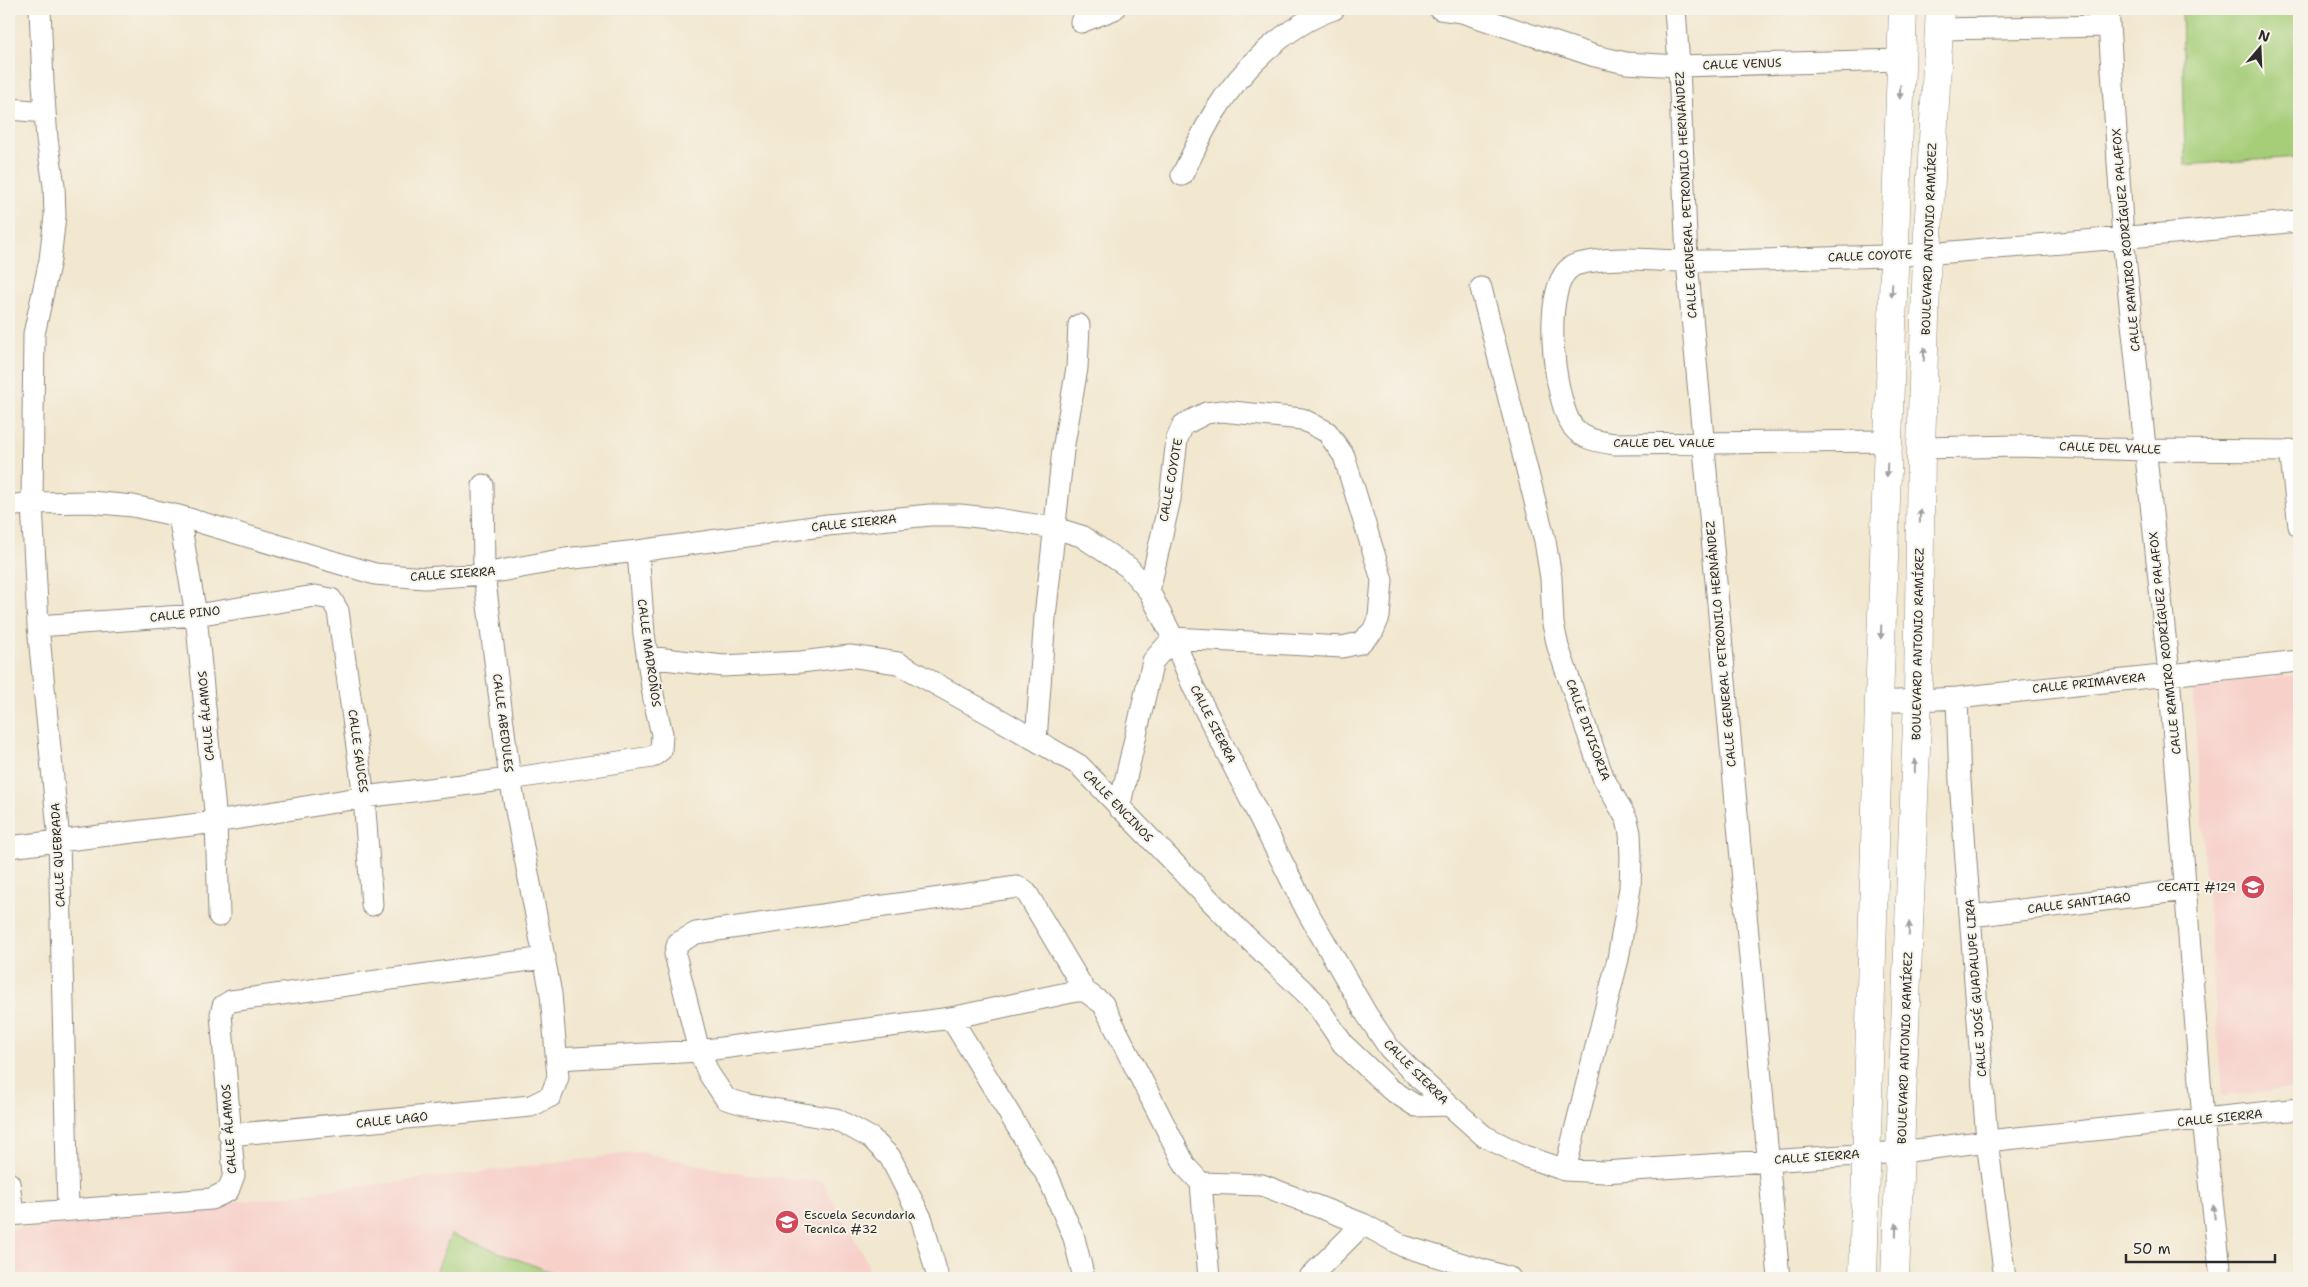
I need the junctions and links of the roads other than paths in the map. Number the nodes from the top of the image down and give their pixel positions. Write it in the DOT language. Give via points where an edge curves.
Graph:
graph roads {
  1 [pos="40,9"];
  2 [pos="1114,9"];
  3 [pos="1334,9"];
  4 [pos="1440,9"];
  5 [pos="1674,9"];
  6 [pos="1903,9"];
  7 [pos="2109,17"];
  8 [pos="1939,19"];
  9 [pos="1081,22"];
  10 [pos="1902,60"];
  11 [pos="1680,66"];
  12 [pos="9,108"];
  13 [pos="45,112"];
  14 [pos="1182,175"];
  15 [pos="2299,221"];
  16 [pos="2123,238"];
  17 [pos="1927,253"];
  18 [pos="1893,256"];
  19 [pos="1687,261"];
  20 [pos="1564,275"];
  21 [pos="1482,288"];
  22 [pos="1079,326"];
  23 [pos="1888,441"];
  24 [pos="1703,443"];
  25 [pos="1921,448"];
  26 [pos="2145,450"];
  27 [pos="2295,451"];
  28 [pos="483,485"];
  29 [pos="32,503"];
  30 [pos="9,506"];
  31 [pos="179,516"];
  32 [pos="2299,526"];
  33 [pos="1056,528"];
  34 [pos="638,551"];
  35 [pos="484,574"];
  36 [pos="1149,591"];
  37 [pos="331,599"];
  38 [pos="196,615"];
  39 [pos="38,626"];
  40 [pos="1174,638"];
  41 [pos="648,657"];
  42 [pos="2299,661"];
  43 [pos="2169,674"];
  44 [pos="1918,698"];
  45 [pos="1957,698"];
  46 [pos="1879,702"];
  47 [pos="1036,740"];
  48 [pos="510,780"];
  49 [pos="364,797"];
  50 [pos="1119,808"];
  51 [pos="216,822"];
  52 [pos="59,840"];
  53 [pos="9,847"];
  54 [pos="2186,890"];
  55 [pos="372,905"];
  56 [pos="220,916"];
  57 [pos="1971,916"];
  58 [pos="545,958"];
  59 [pos="1085,991"];
  60 [pos="951,1018"];
  61 [pos="699,1051"];
  62 [pos="557,1059"];
  63 [pos="551,1096"];
  64 [pos="1448,1105"];
  65 [pos="2299,1109"];
  66 [pos="2204,1120"];
  67 [pos="229,1135"];
  68 [pos="1987,1141"];
  69 [pos="1901,1152"];
  70 [pos="1866,1153"];
  71 [pos="1768,1160"];
  72 [pos="1565,1170"];
  73 [pos="9,1183"];
  74 [pos="1202,1183"];
  75 [pos="68,1209"];
  76 [pos="11,1214"];
  77 [pos="1363,1224"];
  78 [pos="938,1278"];
  79 [pos="1084,1278"];
  80 [pos="1209,1278"];
  81 [pos="1309,1278"];
  82 [pos="1510,1278"];
  83 [pos="1779,1278"];
  84 [pos="1863,1278"];
  85 [pos="1895,1278"];
  86 [pos="2005,1278"];
  87 [pos="2222,1278"];
  1 -- 13 [label="street, CALLE QUEBRADA"];
  2 -- 9 [label="street"];
  3 -- 14 [label="street" via="1300,24 1240,78 1214,113"];
  4 -- 11 [label="street, CALLE VENUS" via="1471,15 1595,56 1626,63"];
  5 -- 11 [label="street, CALLE GENERAL PETRONILO HERNÁNDEZ"];
  6 -- 10 [label="main road"];
  7 -- 8 [label="street"];
  7 -- 16 [label="street, CALLE RAMIRO RODRÍGUEZ PALAFOX"];
  8 -- 17 [label="main road, BOULEVARD ANTONIO RAMÍREZ"];
  10 -- 11 [label="street, CALLE VENUS"];
  10 -- 18 [label="main road, one-way"];
  11 -- 19 [label="street, CALLE GENERAL PETRONILO HERNÁNDEZ"];
  12 -- 13 [label="street"];
  13 -- 29 [label="street, CALLE QUEBRADA" via="55,216 50,260 34,334"];
  15 -- 16 [label="street, CALLE COYOTE"];
  16 -- 17 [label="street, CALLE COYOTE"];
  16 -- 26 [label="street, CALLE RAMIRO RODRÍGUEZ PALAFOX"];
  17 -- 18 [label="street, CALLE COYOTE"];
  25 -- 17 [label="main road, BOULEVARD ANTONIO RAMÍREZ, one-way"];
  18 -- 19 [label="street, CALLE COYOTE"];
  18 -- 23 [label="main road, one-way"];
  19 -- 20 [label="street, CALLE COYOTE" via="1600,260 1575,264"];
  19 -- 24 [label="street, CALLE GENERAL PETRONILO HERNÁNDEZ"];
  20 -- 24 [label="street, CALLE DEL VALLE" via="1556,294 1551,332 1562,397 1574,428 1594,441 1616,444"];
  21 -- 72 [label="street, CALLE DIVISORIA" via="1545,541 1558,647 1603,777 1627,820 1630,833 1630,888 1618,959"];
  22 -- 33 [label="street" via="1077,368 1063,450"];
  23 -- 24 [label="street, CALLE DEL VALLE"];
  23 -- 46 [label="main road, one-way"];
  24 -- 71 [label="street, CALLE GENERAL PETRONILO HERNÁNDEZ"];
  25 -- 26 [label="street, CALLE DEL VALLE" via="2018,446"];
  44 -- 25 [label="main road, BOULEVARD ANTONIO RAMÍREZ, one-way"];
  26 -- 27 [label="street, CALLE DEL VALLE"];
  26 -- 43 [label="street, CALLE RAMIRO RODRÍGUEZ PALAFOX"];
  27 -- 32 [label="street"];
  28 -- 35 [label="street, CALLE ABEDULES"];
  29 -- 30 [label="street, CALLE SIERRA"];
  29 -- 31 [label="street, CALLE SIERRA" via="90,502 133,506"];
  29 -- 39 [label="street, CALLE QUEBRADA"];
  31 -- 35 [label="street, CALLE SIERRA" via="375,574 425,578"];
  31 -- 38 [label="street, CALLE ÁLAMOS"];
  33 -- 34 [label="street, CALLE SIERRA" via="930,515 828,525"];
  33 -- 36 [label="street, CALLE SIERRA" via="1081,536 1103,549 1128,567"];
  33 -- 47 [label="street"];
  34 -- 35 [label="street, CALLE SIERRA" via="565,559"];
  34 -- 41 [label="street, CALLE MADROÑOS"];
  35 -- 48 [label="street, CALLE ABEDULES"];
  36 -- 40 [label="street, CALLE SIERRA"];
  36 -- 40 [label="street, CALLE COYOTE" via="1170,500 1177,439 1183,425 1206,414 1222,412 1302,418 1327,432 1344,456 1382,580 1379,616 1372,631 1360,642 1342,647"];
  37 -- 38 [label="street, CALLE PINO" via="315,596"];
  37 -- 49 [label="street, CALLE SAUCES" via="338,611"];
  38 -- 39 [label="street, CALLE PINO"];
  38 -- 51 [label="street, CALLE ÁLAMOS"];
  39 -- 52 [label="street, CALLE QUEBRADA"];
  40 -- 50 [label="street" via="1152,661"];
  40 -- 64 [label="street, CALLE SIERRA" via="1192,686 1307,911 1367,1015 1390,1049"];
  41 -- 47 [label="street, CALLE ENCINOS" via="723,666 850,656 898,664"];
  41 -- 48 [label="street, CALLE MADROÑOS" via="662,734 658,754 616,764"];
  42 -- 43 [label="street, CALLE PRIMAVERA"];
  43 -- 45 [label="street, CALLE PRIMAVERA"];
  43 -- 54 [label="street, CALLE RAMIRO RODRÍGUEZ PALAFOX"];
  44 -- 45 [label="street, CALLE PRIMAVERA"];
  44 -- 46 [label="street, CALLE PRIMAVERA"];
  69 -- 44 [label="main road, BOULEVARD ANTONIO RAMÍREZ, one-way"];
  45 -- 57 [label="street, CALLE JOSÉ GUADALUPE LIRA"];
  46 -- 70 [label="main road"];
  47 -- 50 [label="street, CALLE ENCINOS" via="1078,765"];
  48 -- 49 [label="street"];
  48 -- 58 [label="street, CALLE ABEDULES"];
  49 -- 51 [label="street"];
  49 -- 55 [label="street, CALLE SAUCES"];
  50 -- 64 [label="street, CALLE ENCINOS" via="1314,1001 1343,1044 1390,1089 1416,1106"];
  51 -- 52 [label="street"];
  51 -- 56 [label="street, CALLE ÁLAMOS"];
  52 -- 53 [label="street"];
  52 -- 75 [label="street, CALLE QUEBRADA"];
  54 -- 57 [label="street, CALLE SANTIAGO"];
  54 -- 66 [label="street, CALLE RAMIRO RODRÍGUEZ PALAFOX"];
  57 -- 68 [label="street, CALLE JOSÉ GUADALUPE LIRA"];
  58 -- 62 [label="street, CALLE ABEDULES"];
  58 -- 67 [label="street, CALLE ÁLAMOS" via="231,1001 221,1014"];
  59 -- 60 [label="street"];
  59 -- 61 [label="street" via="1028,894 1018,887 696,932 678,943 675,954"];
  59 -- 74 [label="street" via="1103,1004 1186,1167"];
  60 -- 61 [label="street"];
  60 -- 79 [label="street" via="1049,1180 1074,1238"];
  61 -- 62 [label="street"];
  61 -- 78 [label="street" via="709,1074 726,1099 836,1119 872,1138 890,1157 922,1220"];
  62 -- 63 [label="street, CALLE ABEDULES" via="558,1077"];
  63 -- 67 [label="street, CALLE LAGO" via="531,1106"];
  64 -- 72 [label="street, CALLE SIERRA" via="1484,1136 1524,1156"];
  65 -- 66 [label="street, CALLE SIERRA"];
  66 -- 68 [label="street, CALLE SIERRA"];
  87 -- 66 [label="street, CALLE RAMIRO RODRÍGUEZ PALAFOX, one-way"];
  67 -- 75 [label="street, CALLE ÁLAMOS" via="234,1175 228,1191 211,1198"];
  68 -- 69 [label="street, CALLE SIERRA"];
  68 -- 86 [label="street, CALLE JOSÉ GUADALUPE LIRA"];
  69 -- 70 [label="street, CALLE SIERRA"];
  85 -- 69 [label="main road, BOULEVARD ANTONIO RAMÍREZ, one-way"];
  70 -- 71 [label="street, CALLE SIERRA"];
  70 -- 84 [label="main road"];
  71 -- 72 [label="street, CALLE SIERRA" via="1604,1172"];
  71 -- 83 [label="street, CALLE GENERAL PETRONILO HERNÁNDEZ"];
  73 -- 76 [label="street"];
  74 -- 77 [label="street" via="1262,1185"];
  74 -- 80 [label="street"];
  75 -- 76 [label="street"];
  77 -- 81 [label="street"];
  77 -- 82 [label="street" via="1403,1246"];
}
